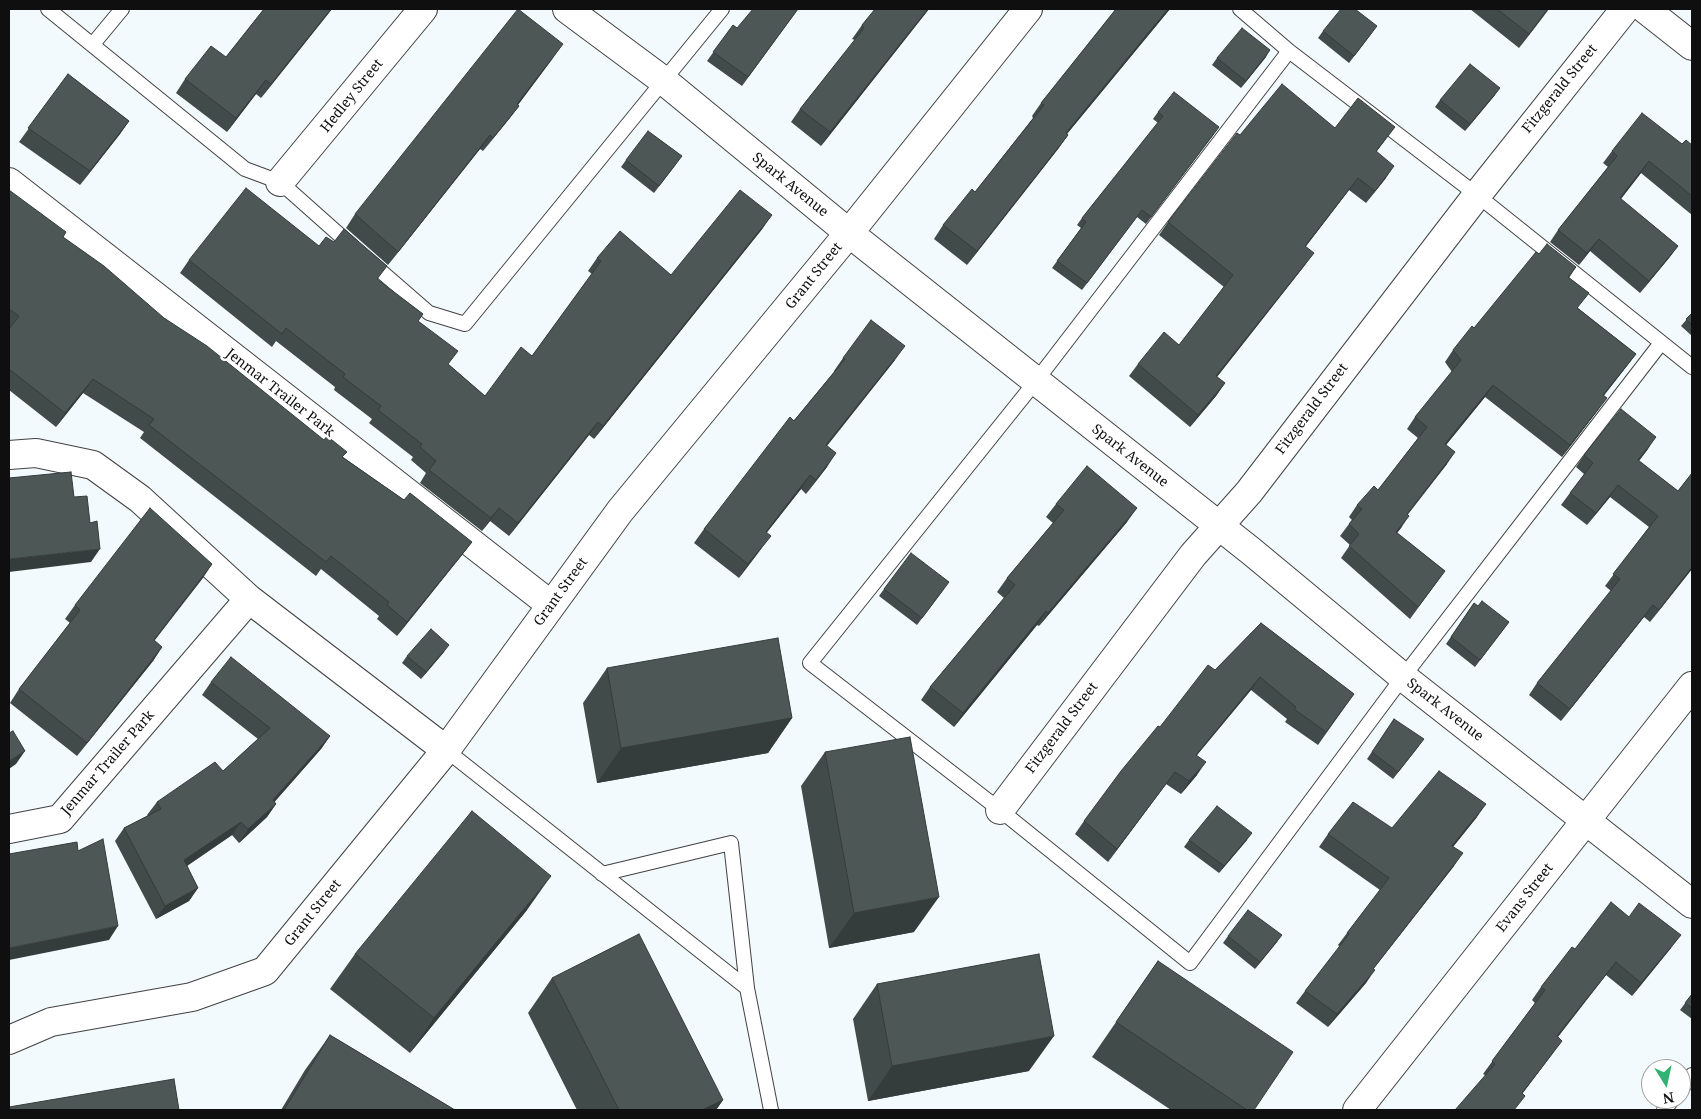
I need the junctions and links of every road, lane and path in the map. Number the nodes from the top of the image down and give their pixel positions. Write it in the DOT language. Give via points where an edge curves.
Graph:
graph roads {
  1 [pos="48,9"];
  2 [pos="122,9"];
  3 [pos="423,9"];
  4 [pos="567,9"];
  5 [pos="722,9"];
  6 [pos="1028,9"];
  7 [pos="1240,9"];
  8 [pos="1625,9"];
  9 [pos="1644,9"];
  10 [pos="93,44"];
  11 [pos="1692,46"];
  12 [pos="1289,51"];
  13 [pos="664,81"];
  14 [pos="9,182"];
  15 [pos="280,182"];
  16 [pos="1477,195"];
  17 [pos="849,233"];
  18 [pos="1661,343"];
  19 [pos="1692,367"];
  20 [pos="1036,381"];
  21 [pos="9,455"];
  22 [pos="1217,526"];
  23 [pos="249,600"];
  24 [pos="551,605"];
  25 [pos="1403,676"];
  26 [pos="1692,686"];
  27 [pos="446,750"];
  28 [pos="1000,810"];
  29 [pos="1584,822"];
  30 [pos="9,829"];
  31 [pos="602,874"];
  32 [pos="1692,904"];
  33 [pos="747,988"];
  34 [pos="9,1040"];
  35 [pos="771,1110"];
  36 [pos="1357,1110"];
  1 -- 10 [label="lane"];
  2 -- 10 [label="lane"];
  3 -- 15 [label="street, Hedley Street"];
  4 -- 13 [label="street, Spark Avenue"];
  5 -- 13 [label="lane"];
  6 -- 17 [label="street, Grant Street"];
  7 -- 12 [label="lane"];
  8 -- 16 [label="street, Fitzgerald Street"];
  9 -- 11 [label="street"];
  10 -- 15 [label="lane" via="245,169"];
  12 -- 16 [label="lane"];
  12 -- 20 [label="lane"];
  13 -- 15 [label="lane" via="465,324 429,313"];
  13 -- 17 [label="street, Spark Avenue"];
  14 -- 24 [label="street, Jenmar Trailer Park"];
  16 -- 18 [label="lane"];
  16 -- 22 [label="street, Fitzgerald Street" via="1249,492"];
  17 -- 20 [label="street, Spark Avenue"];
  17 -- 24 [label="street, Grant Street" via="620,512"];
  18 -- 19 [label="lane"];
  18 -- 25 [label="lane"];
  20 -- 22 [label="street, Spark Avenue"];
  20 -- 28 [label="lane" via="810,663"];
  21 -- 23 [label="street" via="36,453 92,465 140,499"];
  22 -- 25 [label="street, Spark Avenue"];
  22 -- 28 [label="street, Fitzgerald Street"];
  23 -- 27 [label="street"];
  23 -- 30 [label="street, Jenmar Trailer Park" via="60,819"];
  24 -- 27 [label="street, Grant Street"];
  25 -- 28 [label="lane" via="1190,963"];
  25 -- 29 [label="street, Spark Avenue"];
  26 -- 29 [label="street, Evans Street"];
  27 -- 31 [label="lane"];
  27 -- 34 [label="street, Grant Street" via="265,971 192,997 51,1022"];
  29 -- 32 [label="street, Spark Avenue"];
  29 -- 36 [label="street, Evans Street"];
  31 -- 33 [label="lane"];
  31 -- 33 [label="lane" via="731,843"];
  33 -- 35 [label="lane"];
}
